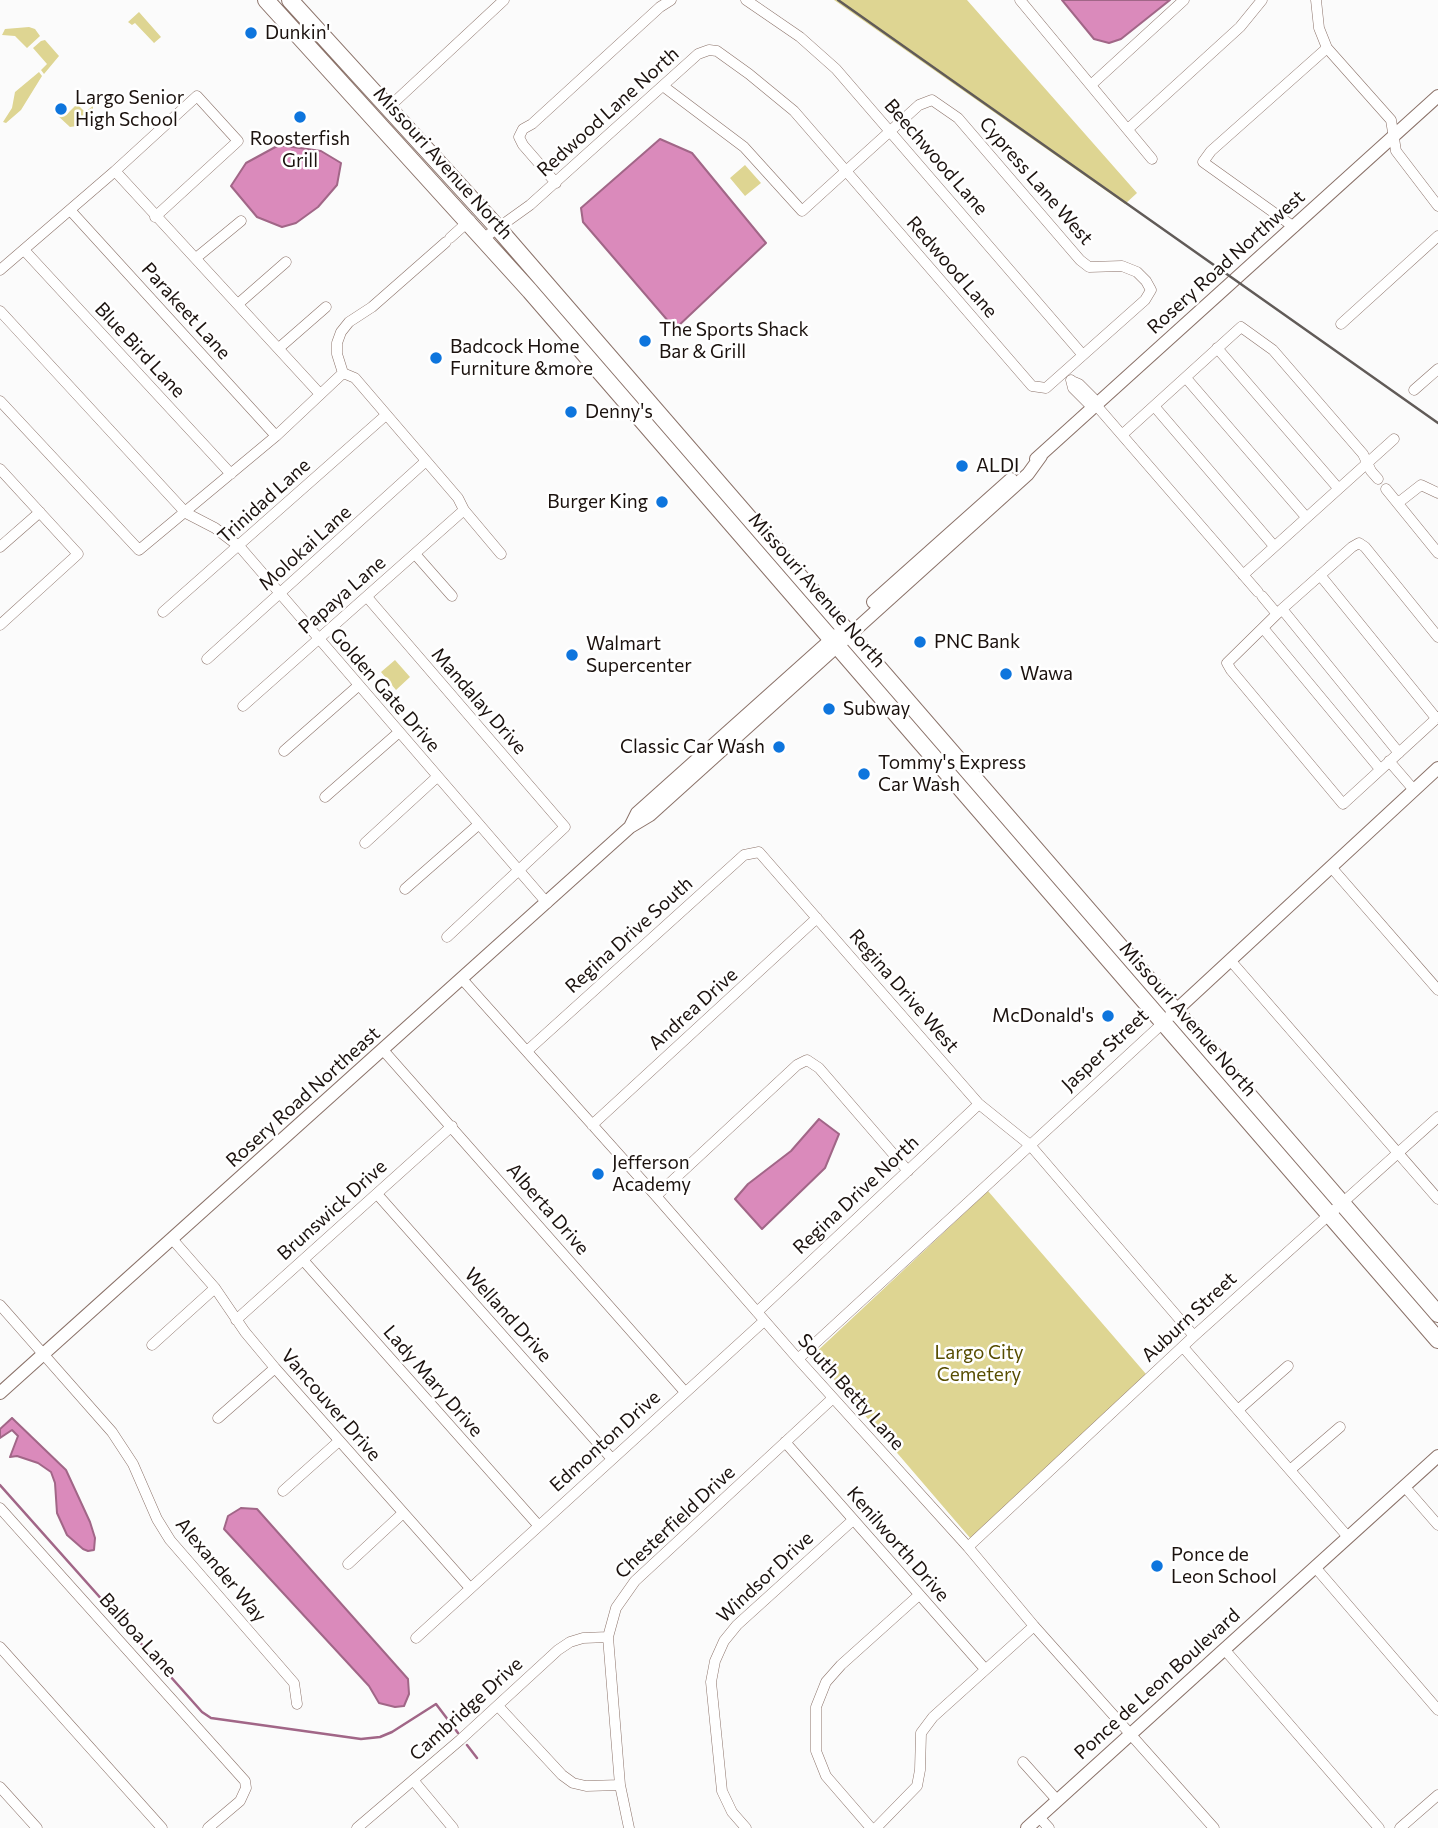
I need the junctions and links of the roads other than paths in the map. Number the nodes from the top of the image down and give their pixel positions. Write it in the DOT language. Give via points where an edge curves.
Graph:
graph roads {
  1 [pos="266,0"];
  2 [pos="290,0"];
  3 [pos="504,0"];
  4 [pos="671,0"];
  5 [pos="746,0"];
  6 [pos="1020,0"];
  7 [pos="1184,0"];
  8 [pos="1262,0"];
  9 [pos="1315,0"];
  10 [pos="1327,48"];
  11 [pos="1091,85"];
  12 [pos="663,86"];
  13 [pos="1438,96"];
  14 [pos="357,100"];
  15 [pos="388,108"];
  16 [pos="379,123"];
  17 [pos="1128,129"];
  18 [pos="890,131"];
  19 [pos="1394,136"];
  20 [pos="422,145"];
  21 [pos="1152,159"];
  22 [pos="115,171"];
  23 [pos="846,171"];
  24 [pos="556,183"];
  25 [pos="1438,206"];
  26 [pos="70,210"];
  27 [pos="481,211"];
  28 [pos="155,216"];
  29 [pos="241,221"];
  30 [pos="469,222"];
  31 [pos="1294,227"];
  32 [pos="497,228"];
  33 [pos="1438,236"];
  34 [pos="484,238"];
  35 [pos="24,250"];
  36 [pos="197,258"];
  37 [pos="286,262"];
  38 [pos="0,270"];
  39 [pos="238,304"];
  40 [pos="326,307"];
  41 [pos="0,311"];
  42 [pos="1341,324"];
  43 [pos="279,348"];
  44 [pos="1217,348"];
  45 [pos="1082,355"];
  46 [pos="1438,369"];
  47 [pos="1063,372"];
  48 [pos="342,373"];
  49 [pos="1186,378"];
  50 [pos="1414,390"];
  51 [pos="320,394"];
  52 [pos="0,401"];
  53 [pos="1096,405"];
  54 [pos="1154,406"];
  55 [pos="386,415"];
  56 [pos="640,418"];
  57 [pos="665,421"];
  58 [pos="1123,434"];
  59 [pos="276,436"];
  60 [pos="1394,439"];
  61 [pos="660,442"];
  62 [pos="1041,456"];
  63 [pos="426,461"];
  64 [pos="1367,462"];
  65 [pos="0,469"];
  66 [pos="231,474"];
  67 [pos="1378,479"];
  68 [pos="1338,488"];
  69 [pos="1387,489"];
  70 [pos="1438,493"];
  71 [pos="734,500"];
  72 [pos="1398,503"];
  73 [pos="464,510"];
  74 [pos="40,512"];
  75 [pos="186,513"];
  76 [pos="1306,517"];
  77 [pos="963,522"];
  78 [pos="1274,545"];
  79 [pos="0,547"];
  80 [pos="240,547"];
  81 [pos="1438,553"];
  82 [pos="415,554"];
  83 [pos="501,554"];
  84 [pos="929,564"];
  85 [pos="1243,575"];
  86 [pos="1320,575"];
  87 [pos="280,594"];
  88 [pos="452,596"];
  89 [pos="367,597"];
  90 [pos="1280,611"];
  91 [pos="163,612"];
  92 [pos="0,625"];
  93 [pos="1262,628"];
  94 [pos="841,637"];
  95 [pos="1438,637"];
  96 [pos="318,638"];
  97 [pos="207,659"];
  98 [pos="358,686"];
  99 [pos="243,706"];
  100 [pos="1437,718"];
  101 [pos="398,733"];
  102 [pos="284,751"];
  103 [pos="1399,753"];
  104 [pos="933,757"];
  105 [pos="1389,761"];
  106 [pos="1380,769"];
  107 [pos="1436,775"];
  108 [pos="437,777"];
  109 [pos="1414,790"];
  110 [pos="325,797"];
  111 [pos="1012,822"];
  112 [pos="478,825"];
  113 [pos="993,827"];
  114 [pos="365,843"];
  115 [pos="758,852"];
  116 [pos="1331,867"];
  117 [pos="518,871"];
  118 [pos="1065,884"];
  119 [pos="405,889"];
  120 [pos="547,903"];
  121 [pos="817,918"];
  122 [pos="447,937"];
  123 [pos="1230,960"];
  124 [pos="462,979"];
  125 [pos="1438,990"];
  126 [pos="1176,1011"];
  127 [pos="1163,1023"];
  128 [pos="383,1050"];
  129 [pos="527,1051"];
  130 [pos="979,1104"];
  131 [pos="1438,1117"];
  132 [pos="592,1125"];
  133 [pos="452,1126"];
  134 [pos="1030,1145"];
  135 [pos="1398,1152"];
  136 [pos="908,1171"];
  137 [pos="377,1194"];
  138 [pos="656,1196"];
  139 [pos="1438,1199"];
  140 [pos="1343,1201"];
  141 [pos="1329,1213"];
  142 [pos="173,1240"];
  143 [pos="303,1260"];
  144 [pos="215,1289"];
  145 [pos="0,1305"];
  146 [pos="757,1312"];
  147 [pos="1438,1314"];
  148 [pos="236,1320"];
  149 [pos="764,1321"];
  150 [pos="1194,1336"];
  151 [pos="1438,1340"];
  152 [pos="152,1345"];
  153 [pos="1183,1347"];
  154 [pos="44,1355"];
  155 [pos="798,1359"];
  156 [pos="1288,1366"];
  157 [pos="275,1368"];
  158 [pos="685,1392"];
  159 [pos="0,1393"];
  160 [pos="833,1398"];
  161 [pos="1238,1410"];
  162 [pos="218,1418"];
  163 [pos="1340,1427"];
  164 [pos="339,1441"];
  165 [pos="785,1442"];
  166 [pos="1438,1456"];
  167 [pos="612,1459"];
  168 [pos="1290,1470"];
  169 [pos="1404,1486"];
  170 [pos="283,1491"];
  171 [pos="0,1508"];
  172 [pos="403,1513"];
  173 [pos="853,1520"];
  174 [pos="538,1525"];
  175 [pos="1438,1525"];
  176 [pos="1348,1537"];
  177 [pos="968,1548"];
  178 [pos="348,1564"];
  179 [pos="1315,1567"];
  180 [pos="470,1588"];
  181 [pos="919,1595"];
  182 [pos="1034,1626"];
  183 [pos="608,1637"];
  184 [pos="416,1638"];
  185 [pos="0,1647"];
  186 [pos="1224,1649"];
  187 [pos="985,1670"];
  188 [pos="296,1704"];
  189 [pos="498,1706"];
  190 [pos="1438,1710"];
  191 [pos="1130,1734"];
  192 [pos="1023,1762"];
  193 [pos="412,1780"];
  194 [pos="620,1785"];
  195 [pos="0,1787"];
  196 [pos="1438,1795"];
  197 [pos="1057,1800"];
  198 [pos="1039,1817"];
  199 [pos="37,1828"];
  200 [pos="162,1828"];
  201 [pos="208,1828"];
  202 [pos="357,1828"];
  203 [pos="453,1828"];
  204 [pos="629,1828"];
  205 [pos="746,1828"];
  206 [pos="871,1828"];
  207 [pos="876,1828"];
  208 [pos="1027,1828"];
  209 [pos="1049,1828"];
  210 [pos="1214,1828"];
  211 [pos="1379,1828"];
  212 [pos="1401,1828"];
  1 -- 14 [label="main road, Missouri Avenue North"];
  2 -- 15 [label="main road, Missouri Avenue North"];
  3 -- 15 [label="street"];
  4 -- 24 [label="street" via="523,129 519,137 523,145"];
  5 -- 18 [label="street, Beechwood Lane" via="817,51"];
  6 -- 11 [label="street"];
  7 -- 11 [label="street"];
  8 -- 17 [label="street" via="1240,27"];
  9 -- 10 [label="street"];
  10 -- 19 [label="street" via="1391,120"];
  10 -- 31 [label="street" via="1203,162"];
  11 -- 17 [label="street"];
  12 -- 23 [label="street, Redwood Lane North" via="698,54 717,51 794,111"];
  12 -- 23 [label="street" via="744,147 802,211"];
  12 -- 24 [label="street, Redwood Lane North"];
  13 -- 19 [label="street, Rosery Road Northwest"];
  14 -- 15 [label="main road"];
  14 -- 16 [label="main road, Missouri Avenue North"];
  15 -- 20 [label="main road, Missouri Avenue North"];
  16 -- 20 [label="main road" via="391,123 408,140"];
  16 -- 30 [label="main road, Missouri Avenue North"];
  17 -- 21 [label="street"];
  18 -- 23 [label="street"];
  18 -- 45 [label="street, Beechwood Lane"];
  18 -- 45 [label="street, Cypress Lane West" via="919,105 932,100 958,118 1080,260 1089,267 1122,266 1137,272 1151,290 1145,300"];
  19 -- 25 [label="street" via="1396,151"];
  19 -- 31 [label="street, Rosery Road Northwest"];
  20 -- 27 [label="main road, Missouri Avenue North"];
  22 -- 26 [label="street"];
  22 -- 28 [label="street"];
  22 -- 28 [label="street" via="197,96 238,141"];
  23 -- 47 [label="street, Redwood Lane" via="1031,386 1046,388"];
  24 -- 32 [label="street, Redwood Lane North"];
  26 -- 35 [label="street"];
  26 -- 59 [label="street, Parakeet Lane"];
  27 -- 30 [label="street"];
  27 -- 32 [label="main road, Missouri Avenue North"];
  28 -- 36 [label="street"];
  29 -- 36 [label="street"];
  30 -- 34 [label="main road, Missouri Avenue North"];
  30 -- 48 [label="street" via="349,322 337,343"];
  31 -- 53 [label="street, Rosery Road Northwest"];
  32 -- 34 [label="street, Redwood Lane North"];
  32 -- 57 [label="main road, Missouri Avenue North"];
  33 -- 42 [label="street"];
  34 -- 56 [label="main road, Missouri Avenue North"];
  35 -- 38 [label="street"];
  35 -- 66 [label="street, Blue Bird Lane"];
  36 -- 39 [label="street"];
  37 -- 39 [label="street"];
  39 -- 43 [label="street"];
  40 -- 43 [label="street"];
  41 -- 75 [label="street, Golden Gate Drive"];
  43 -- 51 [label="street"];
  44 -- 49 [label="street"];
  44 -- 64 [label="street" via="1241,327 1273,349"];
  44 -- 68 [label="street"];
  45 -- 47 [label="street"];
  46 -- 50 [label="street"];
  47 -- 53 [label="street" via="1073,388"];
  48 -- 51 [label="street"];
  48 -- 55 [label="street" via="355,378"];
  49 -- 54 [label="street"];
  49 -- 76 [label="street"];
  51 -- 59 [label="street"];
  52 -- 75 [label="street" via="139,550"];
  53 -- 58 [label="street"];
  53 -- 62 [label="street, Rosery Road Northwest"];
  54 -- 58 [label="street"];
  54 -- 78 [label="street"];
  55 -- 63 [label="street"];
  55 -- 80 [label="street, Trinidad Lane"];
  56 -- 57 [label="main road"];
  56 -- 61 [label="main road, Missouri Avenue North"];
  57 -- 71 [label="main road, Missouri Avenue North"];
  58 -- 85 [label="street"];
  59 -- 66 [label="street"];
  60 -- 64 [label="street"];
  61 -- 71 [label="main road" via="672,442 722,499"];
  61 -- 94 [label="main road, Missouri Avenue North"];
  62 -- 77 [label="street, Rosery Road Northwest"];
  62 -- 84 [label="street, Rosery Road Northwest" via="1028,474"];
  63 -- 73 [label="street"];
  63 -- 87 [label="street, Molokai Lane"];
  64 -- 67 [label="street"];
  64 -- 68 [label="street"];
  65 -- 74 [label="street"];
  66 -- 75 [label="street"];
  68 -- 76 [label="street"];
  69 -- 72 [label="street"];
  70 -- 72 [label="street" via="1421,485"];
  71 -- 94 [label="main road, Missouri Avenue North"];
  72 -- 81 [label="street"];
  73 -- 82 [label="street, Papaya Lane"];
  73 -- 83 [label="street"];
  74 -- 79 [label="street"];
  74 -- 92 [label="street" via="78,554"];
  75 -- 80 [label="street, Golden Gate Drive"];
  76 -- 78 [label="street"];
  77 -- 84 [label="street"];
  77 -- 94 [label="street, Rosery Road Northwest"];
  78 -- 85 [label="street"];
  80 -- 87 [label="street, Golden Gate Drive"];
  80 -- 91 [label="street, Trinidad Lane"];
  82 -- 88 [label="street"];
  82 -- 89 [label="street, Papaya Lane"];
  84 -- 94 [label="street, Rosery Road Northwest"];
  85 -- 90 [label="street"];
  86 -- 90 [label="street"];
  86 -- 95 [label="street" via="1359,543"];
  86 -- 100 [label="street"];
  87 -- 96 [label="street, Golden Gate Drive"];
  87 -- 97 [label="street, Molokai Lane"];
  89 -- 96 [label="street, Papaya Lane"];
  89 -- 117 [label="street, Mandalay Drive" via="565,827"];
  90 -- 93 [label="street"];
  90 -- 103 [label="street"];
  93 -- 106 [label="street"];
  93 -- 106 [label="street" via="1227,663 1343,804"];
  94 -- 104 [label="main road, Missouri Avenue North"];
  94 -- 111 [label="main road, Missouri Avenue North"];
  94 -- 120 [label="street, Rosery Road Northeast" via="650,815 629,827"];
  96 -- 98 [label="street, Golden Gate Drive"];
  96 -- 99 [label="street, Papaya Lane"];
  98 -- 101 [label="street, Golden Gate Drive"];
  98 -- 102 [label="street"];
  100 -- 103 [label="street"];
  101 -- 108 [label="street, Golden Gate Drive"];
  101 -- 110 [label="street"];
  103 -- 105 [label="street"];
  104 -- 111 [label="main road" via="952,769 996,816"];
  104 -- 113 [label="main road, Missouri Avenue North"];
  105 -- 106 [label="street"];
  105 -- 109 [label="street"];
  107 -- 109 [label="street, Jasper Street"];
  108 -- 112 [label="street, Golden Gate Drive"];
  108 -- 114 [label="street"];
  109 -- 116 [label="street, Jasper Street"];
  111 -- 118 [label="main road, Missouri Avenue North"];
  112 -- 117 [label="street, Golden Gate Drive"];
  112 -- 119 [label="street"];
  113 -- 118 [label="main road" via="1010,833"];
  113 -- 127 [label="main road, Missouri Avenue North"];
  115 -- 121 [label="street, Regina Drive West"];
  115 -- 129 [label="street, Regina Drive South" via="744,855"];
  116 -- 123 [label="street, Jasper Street"];
  116 -- 125 [label="street"];
  117 -- 120 [label="street, Golden Gate Drive"];
  117 -- 122 [label="street"];
  118 -- 126 [label="main road, Missouri Avenue North"];
  120 -- 124 [label="street, Rosery Road Northeast"];
  121 -- 130 [label="street, Regina Drive West"];
  121 -- 132 [label="street, Andrea Drive"];
  123 -- 126 [label="street, Jasper Street"];
  123 -- 135 [label="street"];
  124 -- 128 [label="street, Rosery Road Northeast"];
  124 -- 129 [label="street, South Betty Lane"];
  126 -- 127 [label="street, Jasper Street"];
  126 -- 140 [label="main road, Missouri Avenue North"];
  127 -- 134 [label="street, Jasper Street"];
  127 -- 141 [label="main road, Missouri Avenue North"];
  128 -- 133 [label="street, Alberta Drive"];
  128 -- 142 [label="street, Rosery Road Northeast"];
  129 -- 132 [label="street, South Betty Lane"];
  130 -- 134 [label="street, Regina Drive West"];
  130 -- 136 [label="street, Regina Drive North"];
  131 -- 135 [label="street, Auburn Street"];
  132 -- 138 [label="street, South Betty Lane"];
  133 -- 137 [label="street, Brunswick Drive"];
  133 -- 158 [label="street, Alberta Drive"];
  134 -- 150 [label="street, Regina Drive West"];
  134 -- 155 [label="street, Jasper Street"];
  135 -- 139 [label="street"];
  135 -- 140 [label="street, Auburn Street"];
  136 -- 138 [label="street" via="807,1060"];
  136 -- 146 [label="street, Regina Drive North"];
  137 -- 143 [label="street, Brunswick Drive"];
  137 -- 167 [label="street, Welland Drive"];
  138 -- 146 [label="street, South Betty Lane"];
  140 -- 141 [label="street, Auburn Street"];
  140 -- 147 [label="main road, Missouri Avenue North"];
  141 -- 150 [label="street, Auburn Street"];
  141 -- 151 [label="main road, Missouri Avenue North"];
  142 -- 144 [label="street, Vancouver Drive"];
  142 -- 154 [label="street, Rosery Road Northeast"];
  143 -- 148 [label="street, Brunswick Drive"];
  143 -- 174 [label="street, Lady Mary Drive"];
  144 -- 148 [label="street, Vancouver Drive"];
  144 -- 152 [label="street"];
  145 -- 154 [label="street, Alexander Way"];
  146 -- 149 [label="street, South Betty Lane"];
  148 -- 157 [label="street, Vancouver Drive"];
  149 -- 155 [label="street, South Betty Lane"];
  149 -- 158 [label="street, Edmonton Drive"];
  150 -- 153 [label="street, Auburn Street"];
  153 -- 161 [label="street"];
  153 -- 177 [label="street, Auburn Street"];
  154 -- 159 [label="street, Rosery Road Northeast"];
  154 -- 188 [label="street, Alexander Way" via="118,1440 170,1540 294,1684"];
  155 -- 160 [label="street, South Betty Lane"];
  156 -- 161 [label="street"];
  157 -- 162 [label="street"];
  157 -- 164 [label="street, Vancouver Drive"];
  158 -- 167 [label="street, Edmonton Drive"];
  160 -- 165 [label="street, Chesterfield Drive"];
  160 -- 177 [label="street, South Betty Lane"];
  161 -- 168 [label="street"];
  163 -- 168 [label="street"];
  164 -- 170 [label="street"];
  164 -- 172 [label="street, Vancouver Drive"];
  165 -- 173 [label="street, Kenilworth Drive"];
  165 -- 183 [label="street, Chesterfield Drive" via="635,1581 616,1608"];
  166 -- 169 [label="street, Ponce de Leon Boulevard"];
  167 -- 174 [label="street, Edmonton Drive"];
  168 -- 176 [label="street"];
  169 -- 175 [label="street"];
  169 -- 176 [label="street, Ponce de Leon Boulevard"];
  171 -- 201 [label="street, Balboa Lane" via="241,1776 246,1788 240,1801"];
  172 -- 178 [label="street"];
  172 -- 180 [label="street, Vancouver Drive"];
  173 -- 181 [label="street, Kenilworth Drive"];
  173 -- 205 [label="street, Windsor Drive" via="737,1625 715,1661 711,1682 722,1791"];
  174 -- 180 [label="street, Edmonton Drive"];
  176 -- 179 [label="street, Ponce de Leon Boulevard"];
  177 -- 182 [label="street, South Betty Lane"];
  179 -- 186 [label="street, Ponce de Leon Boulevard"];
  179 -- 190 [label="street"];
  180 -- 184 [label="street, Edmonton Drive"];
  181 -- 187 [label="street, Kenilworth Drive"];
  181 -- 206 [label="street" via="841,1665 826,1682 816,1707 816,1751 825,1776"];
  182 -- 187 [label="street"];
  182 -- 191 [label="street, South Betty Lane"];
  183 -- 189 [label="street, Cambridge Drive" via="570,1642"];
  183 -- 194 [label="street, Chesterfield Drive"];
  185 -- 200 [label="street"];
  186 -- 191 [label="street, Ponce de Leon Boulevard"];
  186 -- 211 [label="street"];
  187 -- 207 [label="street" via="925,1726 916,1786"];
  189 -- 193 [label="street, Cambridge Drive"];
  189 -- 194 [label="street" via="573,1783"];
  191 -- 197 [label="street, Ponce de Leon Boulevard"];
  191 -- 210 [label="street, South Betty Lane"];
  192 -- 197 [label="street"];
  193 -- 202 [label="street, Cambridge Drive"];
  193 -- 203 [label="street"];
  194 -- 204 [label="street, Chesterfield Drive"];
  195 -- 199 [label="street"];
  196 -- 212 [label="street"];
  197 -- 198 [label="street, Ponce de Leon Boulevard"];
  198 -- 208 [label="street, Ponce de Leon Boulevard"];
  198 -- 209 [label="street"];
}
